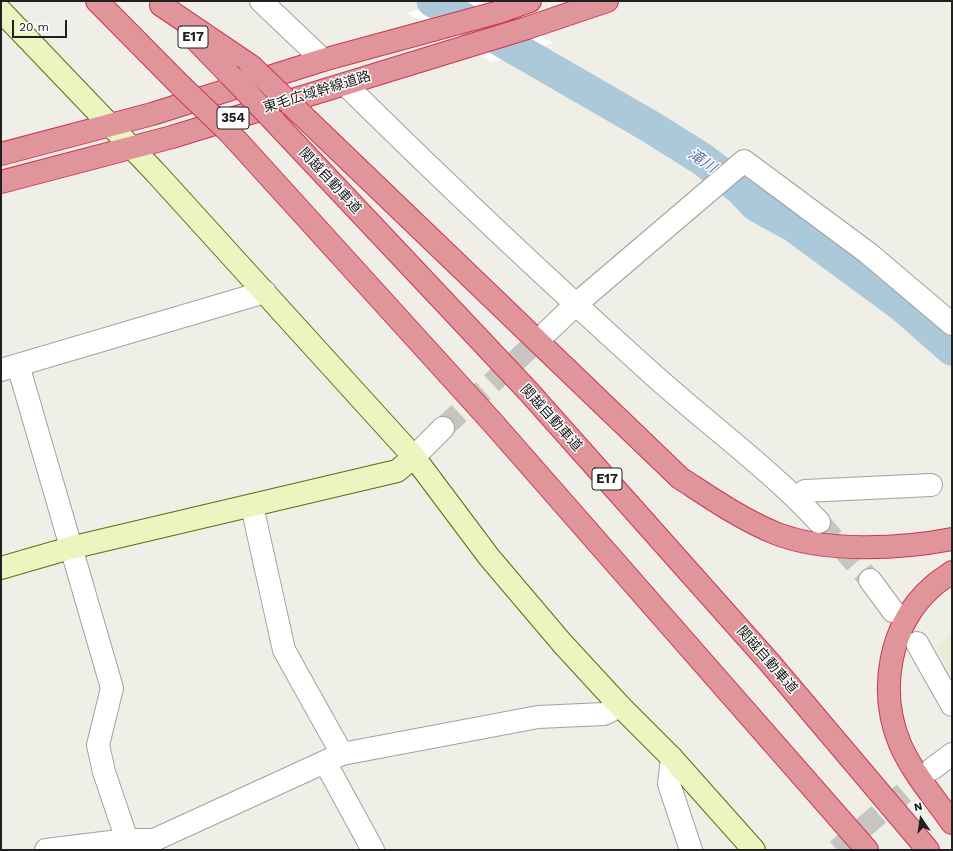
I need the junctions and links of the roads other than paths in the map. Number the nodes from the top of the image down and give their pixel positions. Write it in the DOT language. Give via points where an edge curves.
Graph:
graph roads {
  1 [pos="91,1"];
  2 [pos="97,1"];
  3 [pos="261,1"];
  4 [pos="530,1"];
  5 [pos="607,1"];
  6 [pos="159,3"];
  7 [pos="1,11"];
  8 [pos="124,27"];
  9 [pos="323,60"];
  10 [pos="345,84"];
  11 [pos="109,125"];
  12 [pos="132,146"];
  13 [pos="1,154"];
  14 [pos="1,182"];
  15 [pos="265,292"];
  16 [pos="575,305"];
  17 [pos="952,324"];
  18 [pos="548,332"];
  19 [pos="9,367"];
  20 [pos="442,428"];
  21 [pos="414,457"];
  22 [pos="931,485"];
  23 [pos="797,498"];
  24 [pos="252,506"];
  25 [pos="819,522"];
  26 [pos="952,539"];
  27 [pos="70,548"];
  28 [pos="1,568"];
  29 [pos="952,572"];
  30 [pos="870,580"];
  31 [pos="893,611"];
  32 [pos="917,643"];
  33 [pos="952,705"];
  34 [pos="620,706"];
  35 [pos="952,754"];
  36 [pos="333,758"];
  37 [pos="672,758"];
  38 [pos="932,769"];
  39 [pos="952,823"];
  40 [pos="127,840"];
  41 [pos="46,850"];
  42 [pos="373,850"];
  43 [pos="691,850"];
  44 [pos="754,850"];
  45 [pos="867,850"];
  46 [pos="928,850"];
  1 -- 8 [label="highway"];
  2 -- 8 [label="highway"];
  3 -- 9 [label="street"];
  4 -- 9 [label="highway, 東毛広域幹線道路 / 354" via="499,12"];
  5 -- 10 [label="highway, 東毛広域幹線道路 / 354"];
  6 -- 26 [label="highway, bridge" via="252,66 680,478 739,517 776,534 814,543 854,548"];
  6 -- 46 [label="highway, 関越自動車道 / E17, bridge" via="529,392 770,663"];
  7 -- 11 [label="street"];
  8 -- 45 [label="highway, bridge" via="229,132 493,423"];
  9 -- 11 [label="highway, 東毛広域幹線道路 / 354"];
  10 -- 12 [label="highway, 東毛広域幹線道路 / 354" via="172,137"];
  10 -- 16 [label="street"];
  11 -- 12 [label="street"];
  11 -- 13 [label="highway, 東毛広域幹線道路 / 354"];
  12 -- 14 [label="highway, 東毛広域幹線道路 / 354"];
  12 -- 15 [label="street"];
  15 -- 19 [label="street"];
  15 -- 21 [label="street"];
  16 -- 17 [label="street" via="744,161 868,253"];
  16 -- 18 [label="street"];
  16 -- 23 [label="street"];
  19 -- 27 [label="street"];
  20 -- 21 [label="street"];
  21 -- 24 [label="street" via="397,471"];
  21 -- 34 [label="street" via="489,557"];
  22 -- 23 [label="street" via="805,491"];
  23 -- 25 [label="street"];
  24 -- 27 [label="street"];
  24 -- 36 [label="street" via="284,650"];
  27 -- 28 [label="street"];
  27 -- 40 [label="street" via="112,688 98,745 104,772"];
  29 -- 39 [label="highway" via="932,587 912,610 896,640 888,690 891,716 900,744"];
  30 -- 31 [label="street"];
  32 -- 33 [label="street"];
  34 -- 36 [label="street" via="604,714 538,717"];
  34 -- 37 [label="street"];
  35 -- 38 [label="street"];
  36 -- 40 [label="street" via="154,840"];
  36 -- 42 [label="street"];
  37 -- 43 [label="street" via="669,784"];
  37 -- 44 [label="street"];
  40 -- 41 [label="street"];
}
